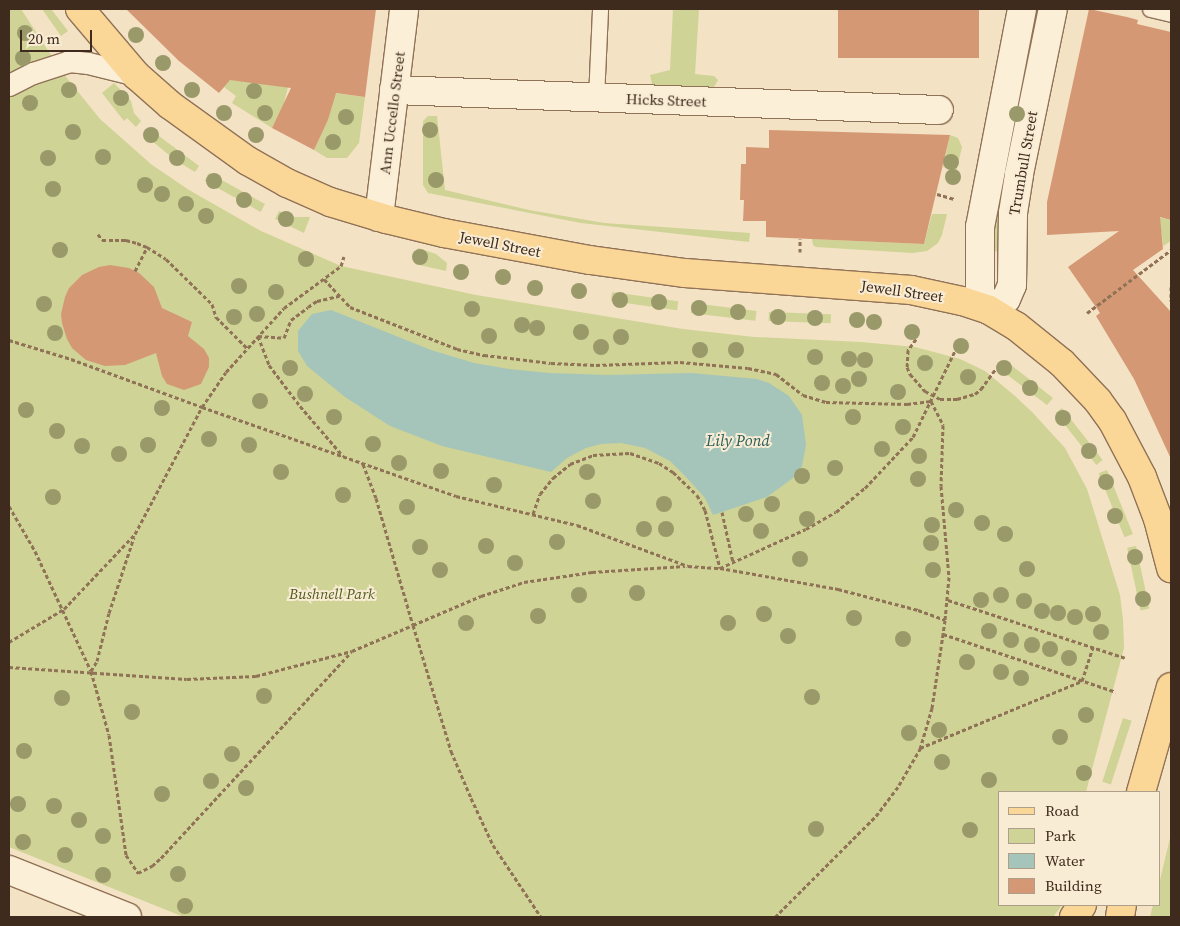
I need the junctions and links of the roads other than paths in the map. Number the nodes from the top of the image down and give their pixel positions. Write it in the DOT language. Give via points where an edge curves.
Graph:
graph roads {
  1 [pos="80,9"];
  2 [pos="404,9"];
  3 [pos="600,9"];
  4 [pos="1022,9"];
  5 [pos="1053,9"];
  6 [pos="1150,9"];
  7 [pos="1171,14"];
  8 [pos="136,75"];
  9 [pos="9,85"];
  10 [pos="394,90"];
  11 [pos="596,98"];
  12 [pos="939,110"];
  13 [pos="379,217"];
  14 [pos="989,310"];
  15 [pos="1163,511"];
  16 [pos="1171,568"];
  17 [pos="1171,687"];
  18 [pos="1141,791"];
  19 [pos="9,870"];
  20 [pos="1081,906"];
  21 [pos="125,917"];
  22 [pos="1074,917"];
  1 -- 8 [label="main road, Jewell Street"];
  2 -- 10 [label="street, Ann Uccello Street"];
  3 -- 11 [label="lane"];
  4 -- 14 [label="street, Trumbull Street" via="980,227 980,289"];
  5 -- 14 [label="street, Trumbull Street" via="1019,174 1014,212 1012,285 1006,299"];
  6 -- 7 [label="lane"];
  8 -- 9 [label="street" via="69,61"];
  8 -- 13 [label="main road, Jewell Street" via="170,105 248,161 314,196"];
  10 -- 11 [label="street, Hicks Street"];
  10 -- 13 [label="street, Ann Uccello Street"];
  11 -- 12 [label="street, Hicks Street"];
  13 -- 14 [label="main road, Jewell Street" via="590,260 685,273 910,290"];
  14 -- 15 [label="main road" via="1034,339 1098,401"];
  15 -- 16 [label="main road"];
  17 -- 18 [label="main road"];
  19 -- 21 [label="street"];
  20 -- 22 [label="main road"];
}
